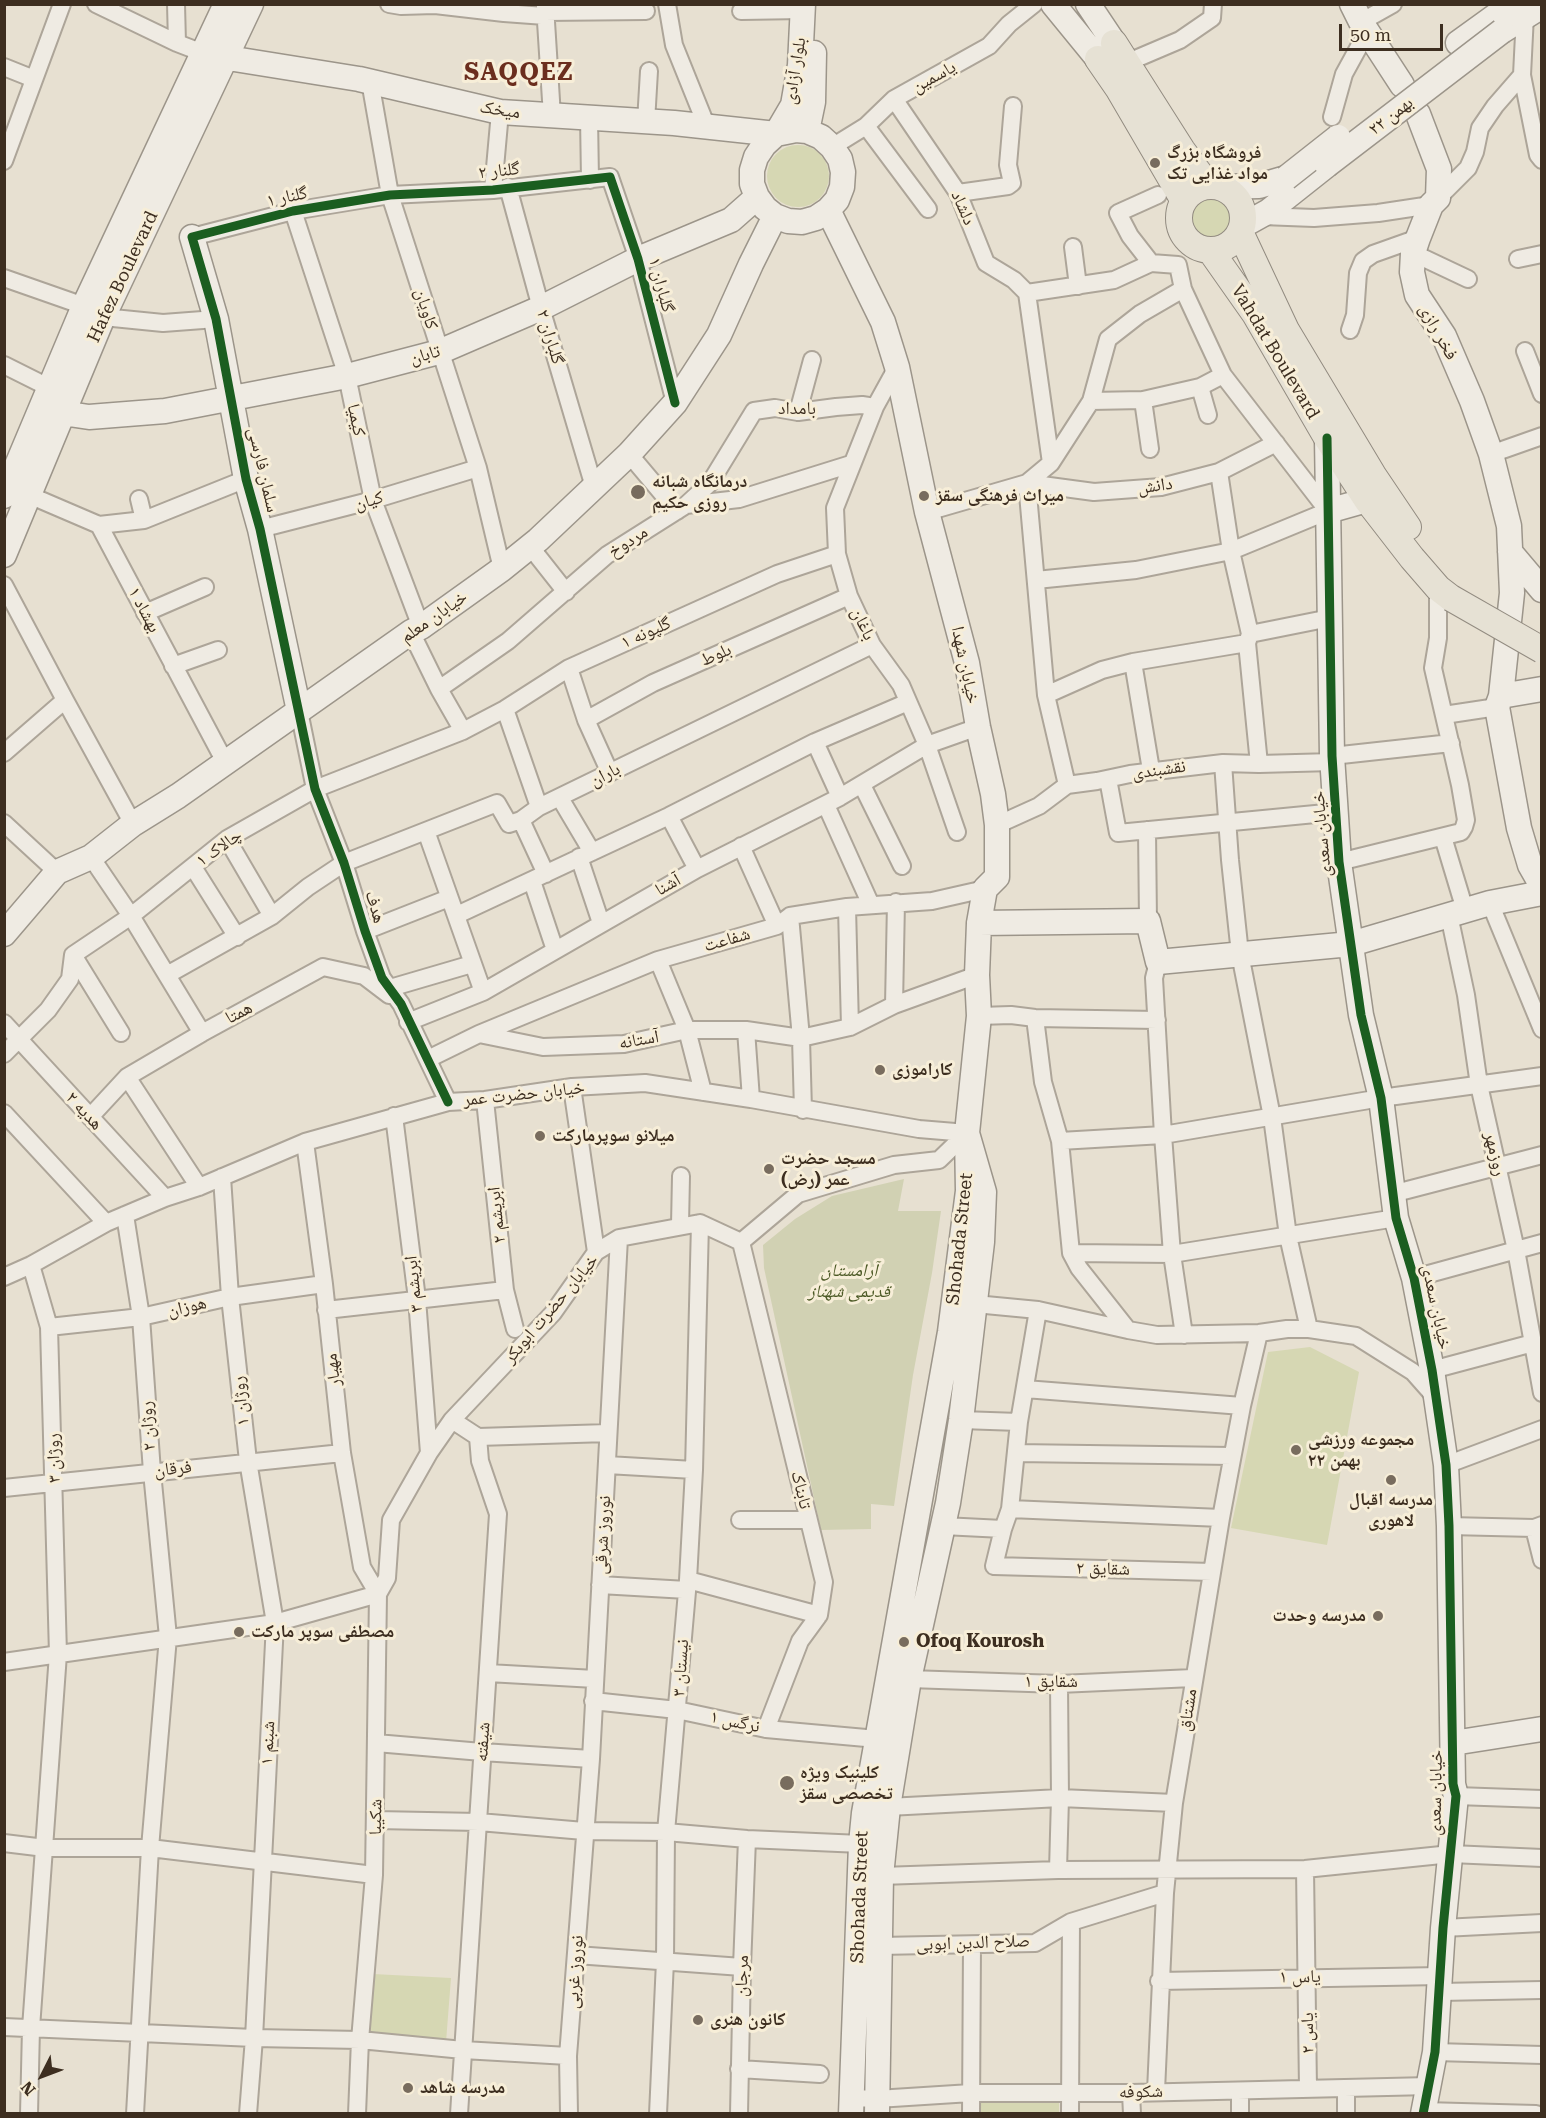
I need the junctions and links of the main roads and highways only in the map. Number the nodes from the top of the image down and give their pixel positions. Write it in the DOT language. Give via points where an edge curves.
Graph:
graph roads {
  1 [pos="1217,187"];
  2 [pos="1184,201"];
  3 [pos="1248,225"];
  4 [pos="1210,250"];
  5 [pos="1451,591"];
  6 [pos="1542,630"];
  7 [pos="1542,650"];
  1 -- 2 [label="main road" via="1194,191"];
  1 -- 2 [label="main road" via="1202,177 1113,55 1118,88"];
  1 -- 3 [label="main road" via="1236,198"];
  2 -- 4 [label="main road" via="1179,219 1181,229 1192,244"];
  3 -- 4 [label="main road" via="1231,243"];
  3 -- 5 [label="main road, Vahdat Boulevard" via="1286,330 1373,476 1440,567"];
  4 -- 5 [label="main road, Vahdat Boulevard" via="1255,314 1367,500"];
  5 -- 6 [label="main road, Vahdat Boulevard"];
  5 -- 7 [label="main road, Vahdat Boulevard, bridge"];
}
